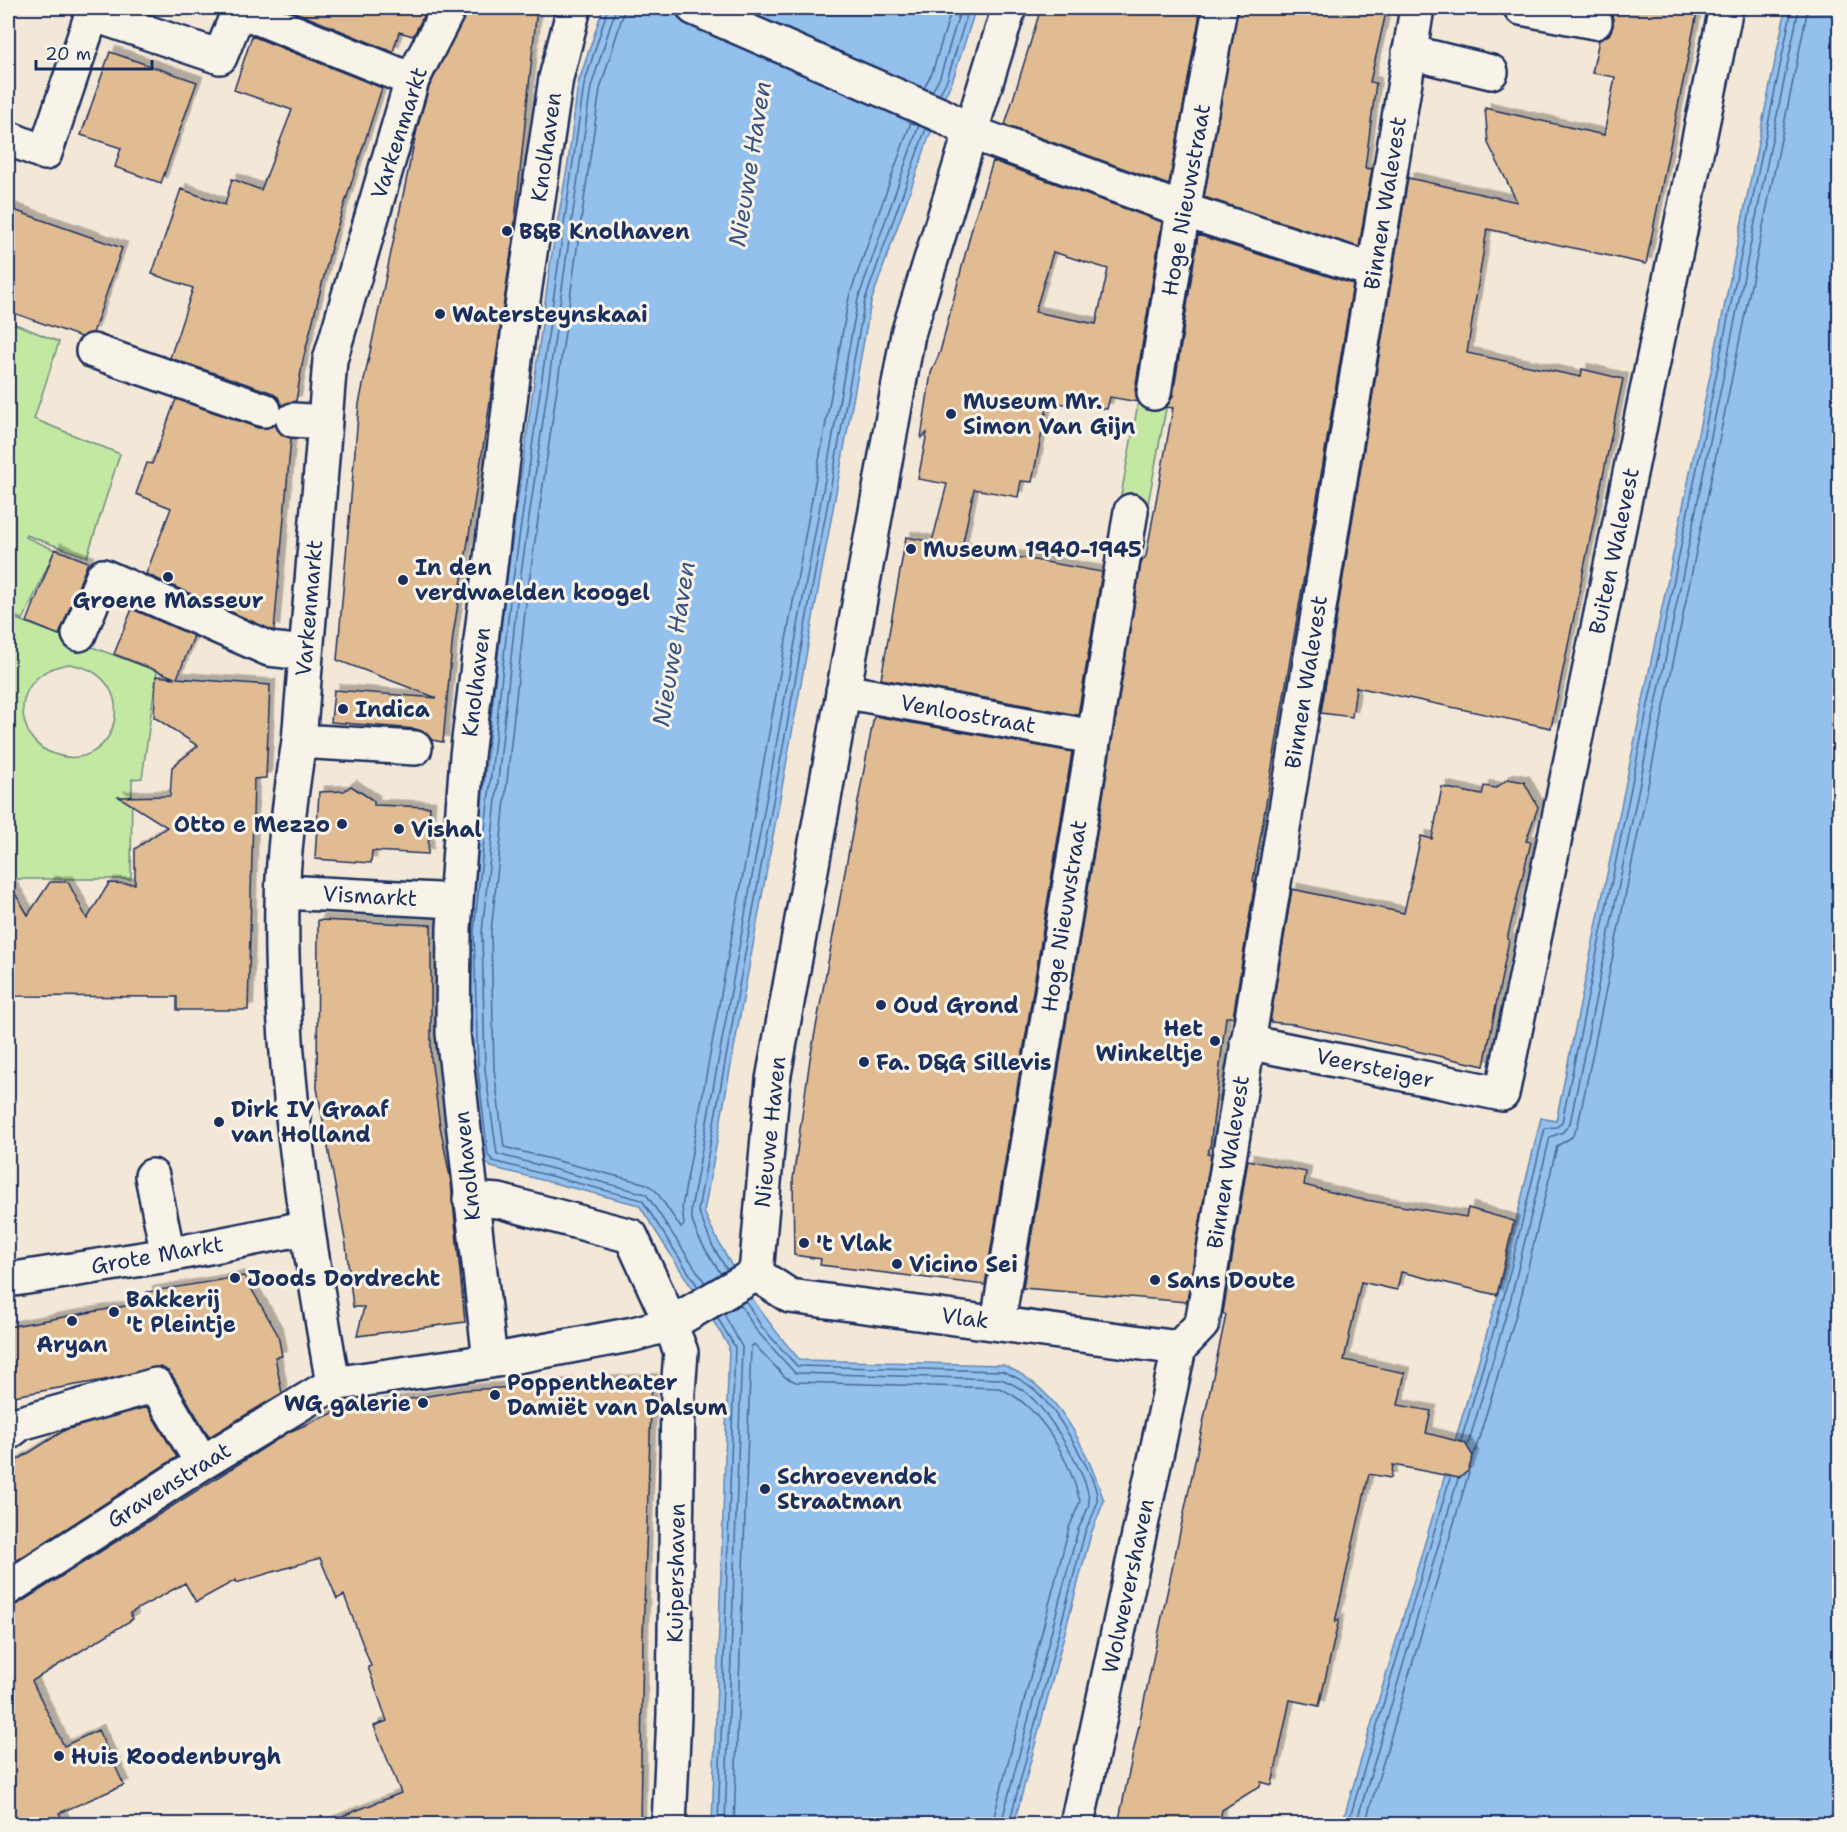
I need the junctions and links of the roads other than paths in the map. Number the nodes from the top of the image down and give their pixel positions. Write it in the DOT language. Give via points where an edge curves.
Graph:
graph roads {
  1 [pos="449,8"];
  2 [pos="574,8"];
  3 [pos="694,8"];
  4 [pos="1009,8"];
  5 [pos="1220,8"];
  6 [pos="1417,8"];
  7 [pos="1521,8"];
  8 [pos="1726,8"];
  9 [pos="1595,22"];
  10 [pos="1409,52"];
  11 [pos="1491,72"];
  12 [pos="412,80"];
  13 [pos="957,124"];
  14 [pos="8,138"];
  15 [pos="1183,210"];
  16 [pos="1374,271"];
  17 [pos="93,351"];
  18 [pos="1154,393"];
  19 [pos="294,417"];
  20 [pos="1131,511"];
  21 [pos="79,634"];
  22 [pos="304,653"];
  23 [pos="843,691"];
  24 [pos="1093,736"];
  25 [pos="299,741"];
  26 [pos="415,748"];
  27 [pos="283,892"];
  28 [pos="456,901"];
  29 [pos="1247,1042"];
  30 [pos="1502,1094"];
  31 [pos="152,1176"];
  32 [pos="470,1199"];
  33 [pos="306,1228"];
  34 [pos="168,1255"];
  35 [pos="751,1277"];
  36 [pos="8,1280"];
  37 [pos="676,1312"];
  38 [pos="998,1322"];
  39 [pos="1179,1348"];
  40 [pos="490,1361"];
  41 [pos="333,1384"];
  42 [pos="8,1433"];
  43 [pos="202,1463"];
  44 [pos="8,1588"];
  45 [pos="669,1824"];
  46 [pos="1077,1824"];
  1 -- 12 [label="street, Varkenmarkt"];
  2 -- 28 [label="street, Knolhaven" via="556,78 519,327 467,756"];
  3 -- 13 [label="street"];
  4 -- 13 [label="street, Nieuwe Haven"];
  5 -- 15 [label="street, Hoge Nieuwstraat"];
  6 -- 10 [label="street, Binnen Walevest"];
  7 -- 9 [label="street"];
  8 -- 30 [label="street, Buiten Walevest" via="1647,324"];
  10 -- 11 [label="street"];
  10 -- 16 [label="street, Binnen Walevest"];
  12 -- 14 [label="street" via="239,10 220,57 92,14 45,153"];
  12 -- 19 [label="street, Varkenmarkt" via="330,360"];
  13 -- 15 [label="street"];
  13 -- 23 [label="street, Nieuwe Haven" via="908,334"];
  15 -- 16 [label="street"];
  15 -- 18 [label="street, Hoge Nieuwstraat"];
  16 -- 29 [label="street, Binnen Walevest"];
  17 -- 19 [label="street"];
  19 -- 22 [label="street, Varkenmarkt"];
  20 -- 24 [label="street, Hoge Nieuwstraat"];
  21 -- 22 [label="street" via="103,576 269,650"];
  22 -- 25 [label="street, Varkenmarkt"];
  23 -- 24 [label="street, Venloostraat"];
  23 -- 35 [label="street, Nieuwe Haven" via="773,1080"];
  24 -- 38 [label="street, Hoge Nieuwstraat"];
  25 -- 26 [label="street"];
  25 -- 27 [label="street, Varkenmarkt"];
  27 -- 28 [label="street, Vismarkt"];
  27 -- 33 [label="street, Varkenmarkt" via="287,1052"];
  28 -- 32 [label="street, Knolhaven" via="453,1033"];
  29 -- 30 [label="street, Veersteiger"];
  29 -- 39 [label="street, Binnen Walevest" via="1202,1324"];
  31 -- 34 [label="street"];
  32 -- 37 [label="street, Kuipershaven" via="499,1201 631,1236"];
  32 -- 40 [label="street, Knolhaven"];
  33 -- 34 [label="street, Grote Markt"];
  33 -- 41 [label="street, Varkenmarkt"];
  34 -- 36 [label="street, Grote Markt"];
  35 -- 37 [label="street"];
  35 -- 38 [label="street, Vlak" via="790,1296"];
  37 -- 40 [label="street" via="634,1334"];
  37 -- 45 [label="street, Kuipershaven" via="681,1352"];
  38 -- 39 [label="street, Vlak"];
  39 -- 46 [label="street, Wolwevershaven"];
  40 -- 41 [label="street"];
  41 -- 43 [label="street, Gravenstraat"];
  42 -- 43 [label="street" via="21,1423 156,1385"];
  43 -- 44 [label="street, Gravenstraat" via="108,1536"];
}
